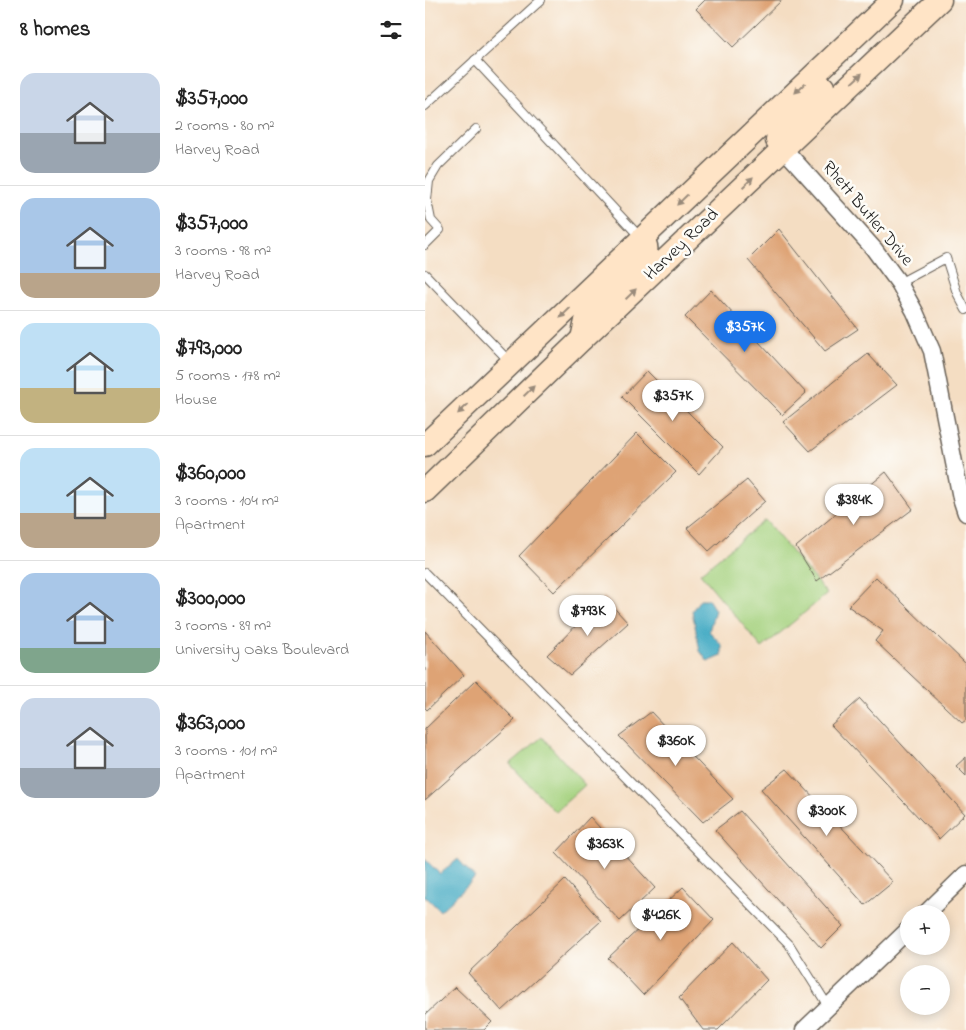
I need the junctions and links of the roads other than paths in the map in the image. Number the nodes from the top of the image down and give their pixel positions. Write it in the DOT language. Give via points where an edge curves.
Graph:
graph roads {
  1 [pos="541,0"];
  2 [pos="893,0"];
  3 [pos="940,0"];
  4 [pos="835,55"];
  5 [pos="475,60"];
  6 [pos="425,106"];
  7 [pos="477,129"];
  8 [pos="783,148"];
  9 [pos="642,239"];
  10 [pos="425,245"];
  11 [pos="425,274"];
  12 [pos="899,283"];
  13 [pos="966,310"];
  14 [pos="582,339"];
  15 [pos="511,364"];
  16 [pos="425,445"];
  17 [pos="425,492"];
  18 [pos="966,510"];
  19 [pos="425,573"];
  20 [pos="966,874"];
  21 [pos="934,905"];
  22 [pos="900,938"];
  23 [pos="828,1006"];
  24 [pos="804,1030"];
  1 -- 5 [label="lane"];
  2 -- 4 [label="main road, Harvey Road"];
  8 -- 3 [label="main road, Harvey Road, one-way"];
  4 -- 8 [label="main road" via="830,80 778,134 777,140"];
  4 -- 9 [label="main road, Harvey Road, one-way"];
  5 -- 6 [label="lane"];
  5 -- 9 [label="lane"];
  7 -- 10 [label="lane" via="438,166 429,181 427,200 431,220 440,230"];
  8 -- 12 [label="street, Rhett Butler Drive" via="874,249"];
  14 -- 8 [label="main road, Harvey Road, one-way"];
  9 -- 14 [label="main road" via="647,251 644,259 588,312"];
  9 -- 15 [label="main road, Harvey Road, one-way"];
  11 -- 15 [label="lane"];
  12 -- 13 [label="lane" via="946,258"];
  12 -- 18 [label="street, Rhett Butler Drive" via="932,351"];
  17 -- 14 [label="main road, Harvey Road, one-way"];
  15 -- 16 [label="main road, Harvey Road, one-way"];
  19 -- 23 [label="lane" via="789,944"];
  20 -- 21 [label="street"];
  22 -- 23 [label="street"];
  23 -- 24 [label="street"];
}
